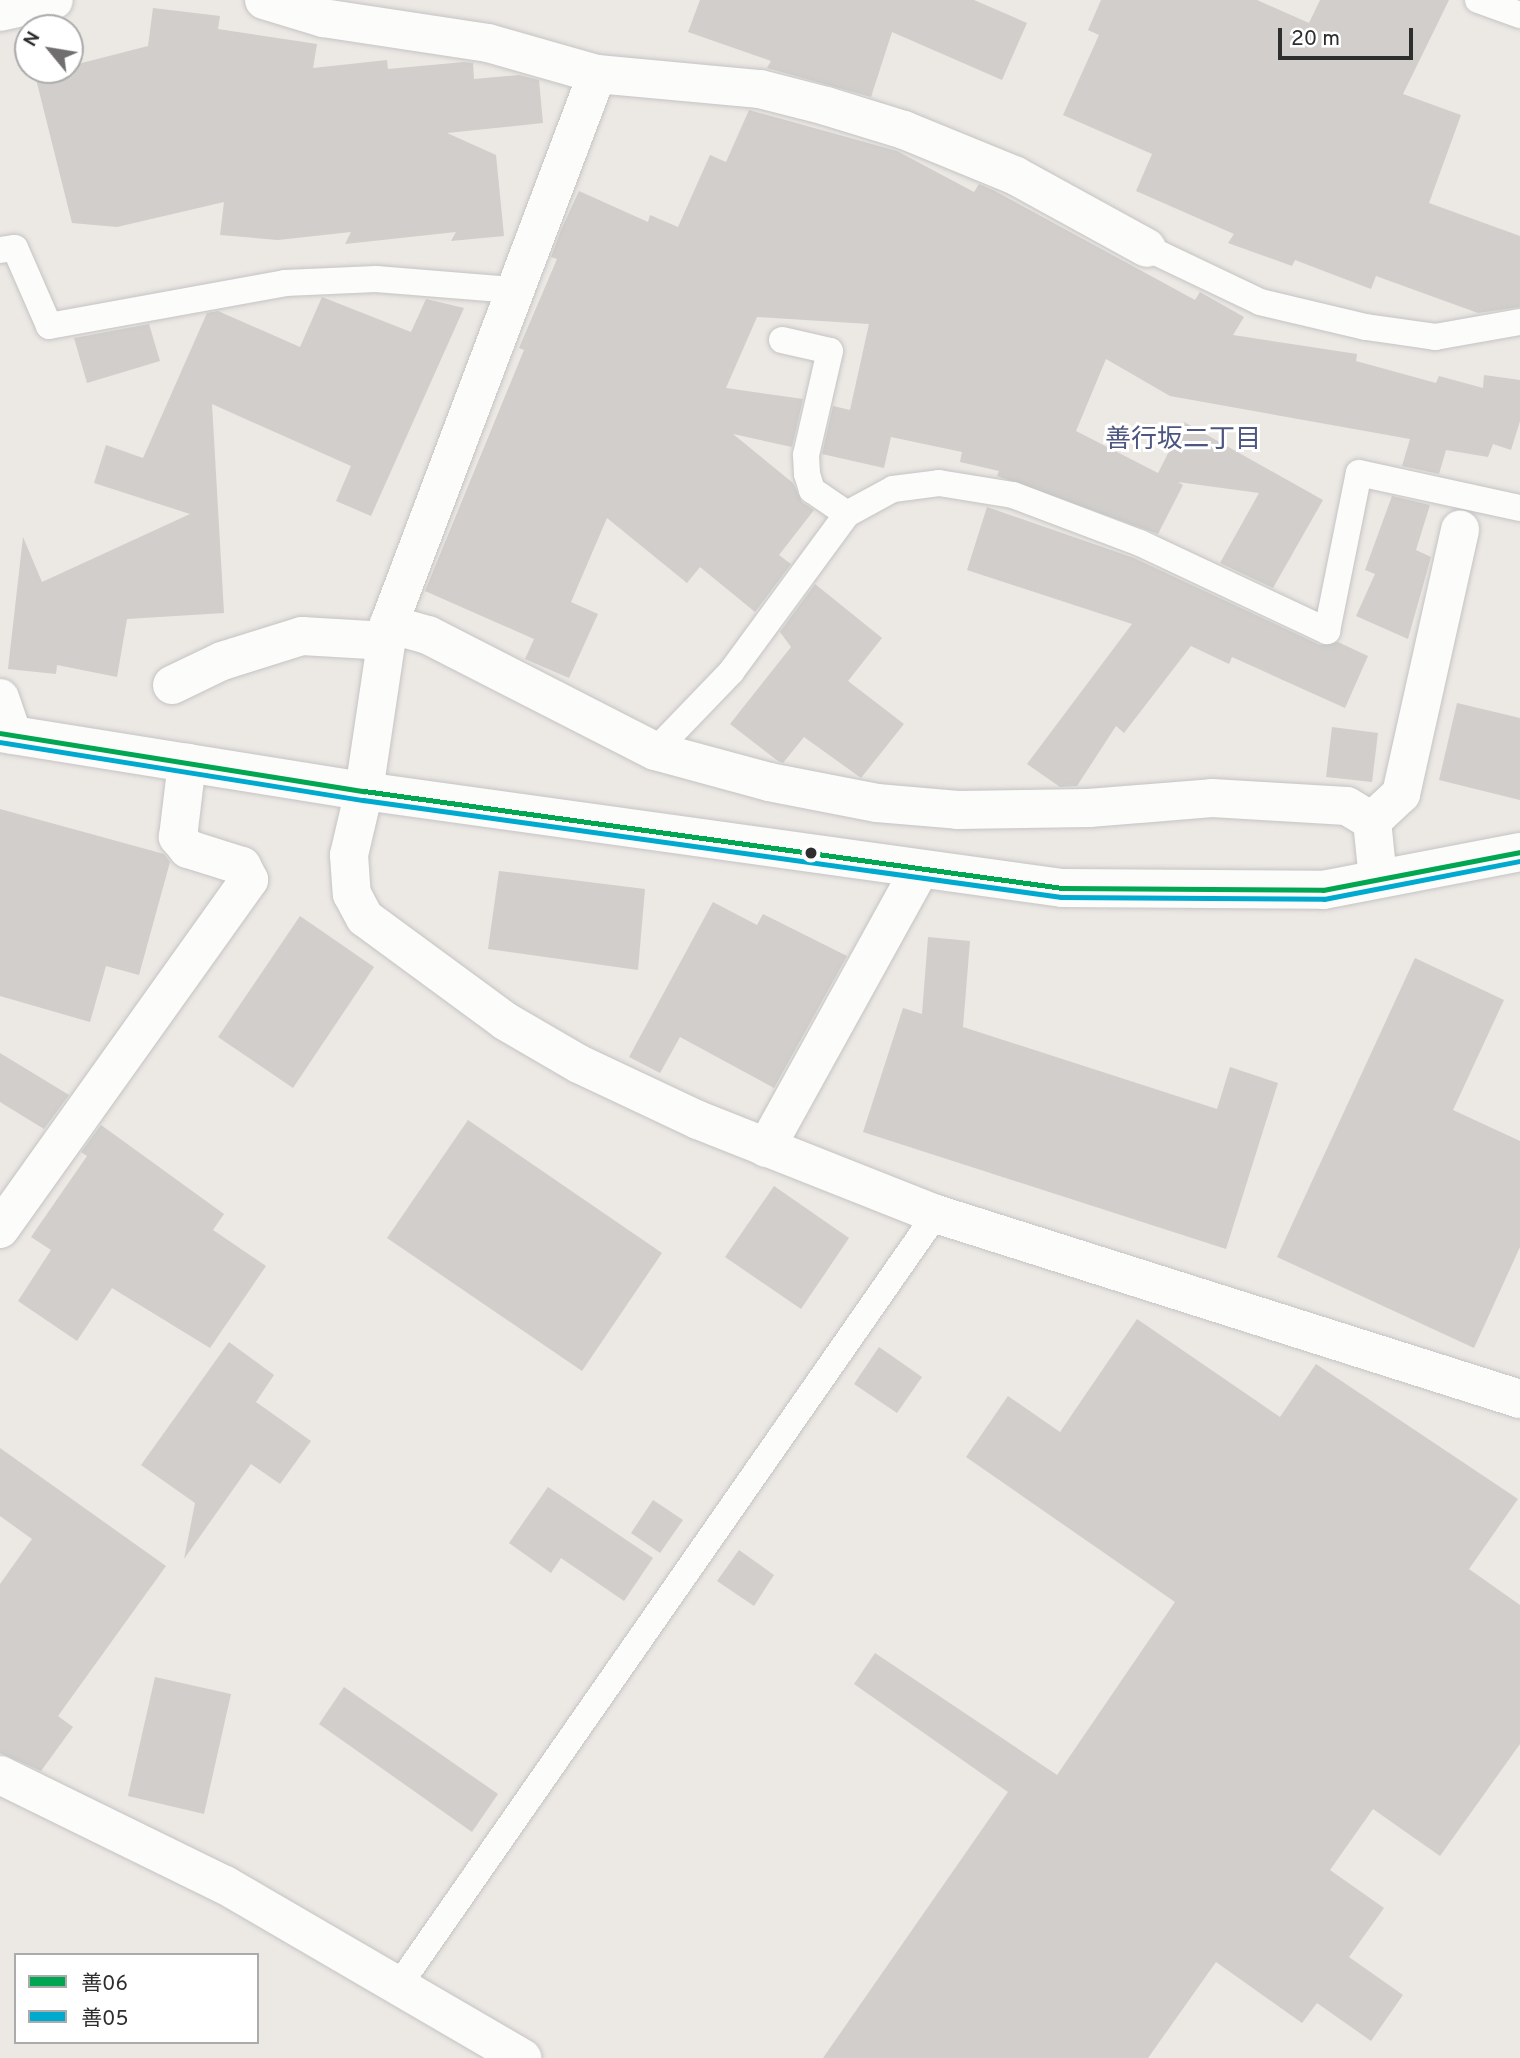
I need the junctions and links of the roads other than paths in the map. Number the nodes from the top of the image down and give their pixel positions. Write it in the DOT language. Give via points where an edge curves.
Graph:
graph roads {
  1 [pos="54,0"];
  2 [pos="264,0"];
  3 [pos="1478,0"];
  4 [pos="325,9"];
  5 [pos="0,12"];
  6 [pos="1520,15"];
  7 [pos="597,74"];
  8 [pos="1147,247"];
  9 [pos="0,250"];
  10 [pos="513,289"];
  11 [pos="1520,322"];
  12 [pos="782,340"];
  13 [pos="1520,508"];
  14 [pos="847,513"];
  15 [pos="1460,529"];
  16 [pos="388,633"];
  17 [pos="172,685"];
  18 [pos="0,698"];
  19 [pos="7,734"];
  20 [pos="655,751"];
  21 [pos="187,763"];
  22 [pos="364,791"];
  23 [pos="1372,821"];
  24 [pos="1520,852"];
  25 [pos="919,871"];
  26 [pos="1378,879"];
  27 [pos="766,1148"];
  28 [pos="936,1214"];
  29 [pos="0,1228"];
  30 [pos="1520,1399"];
  31 [pos="0,1776"];
  32 [pos="399,1984"];
  33 [pos="522,2058"];
  1 -- 5 [label="street"];
  2 -- 4 [label="street"];
  3 -- 6 [label="lane"];
  4 -- 7 [label="street" via="488,43"];
  7 -- 8 [label="street" via="761,89 904,130 1016,176"];
  7 -- 10 [label="street"];
  8 -- 11 [label="lane" via="1260,302 1366,327 1435,337"];
  9 -- 10 [label="lane" via="15,248 49,326 285,283 376,279"];
  10 -- 16 [label="street"];
  12 -- 14 [label="lane" via="831,351 806,455 807,474 813,490"];
  13 -- 14 [label="lane" via="1359,473 1327,631 1140,543 1013,495 939,483 893,489"];
  14 -- 20 [label="lane" via="731,672"];
  15 -- 23 [label="street" via="1401,794"];
  16 -- 17 [label="street" via="302,636 222,661"];
  16 -- 20 [label="street" via="428,635"];
  16 -- 22 [label="street"];
  18 -- 19 [label="street"];
  19 -- 21 [label="street"];
  20 -- 23 [label="street" via="708,768 877,803 958,810 1089,808 1212,798 1302,801 1347,806"];
  21 -- 22 [label="street"];
  21 -- 29 [label="street" via="178,837 188,849 242,866 249,880"];
  22 -- 25 [label="street"];
  22 -- 27 [label="street" via="349,855 352,894 365,918 505,1021 569,1058"];
  23 -- 26 [label="street"];
  24 -- 26 [label="street"];
  25 -- 26 [label="street" via="1062,888 1323,890"];
  25 -- 27 [label="street"];
  27 -- 28 [label="street"];
  28 -- 30 [label="street"];
  28 -- 32 [label="lane"];
  31 -- 32 [label="street" via="225,1885"];
  32 -- 33 [label="street"];
}
